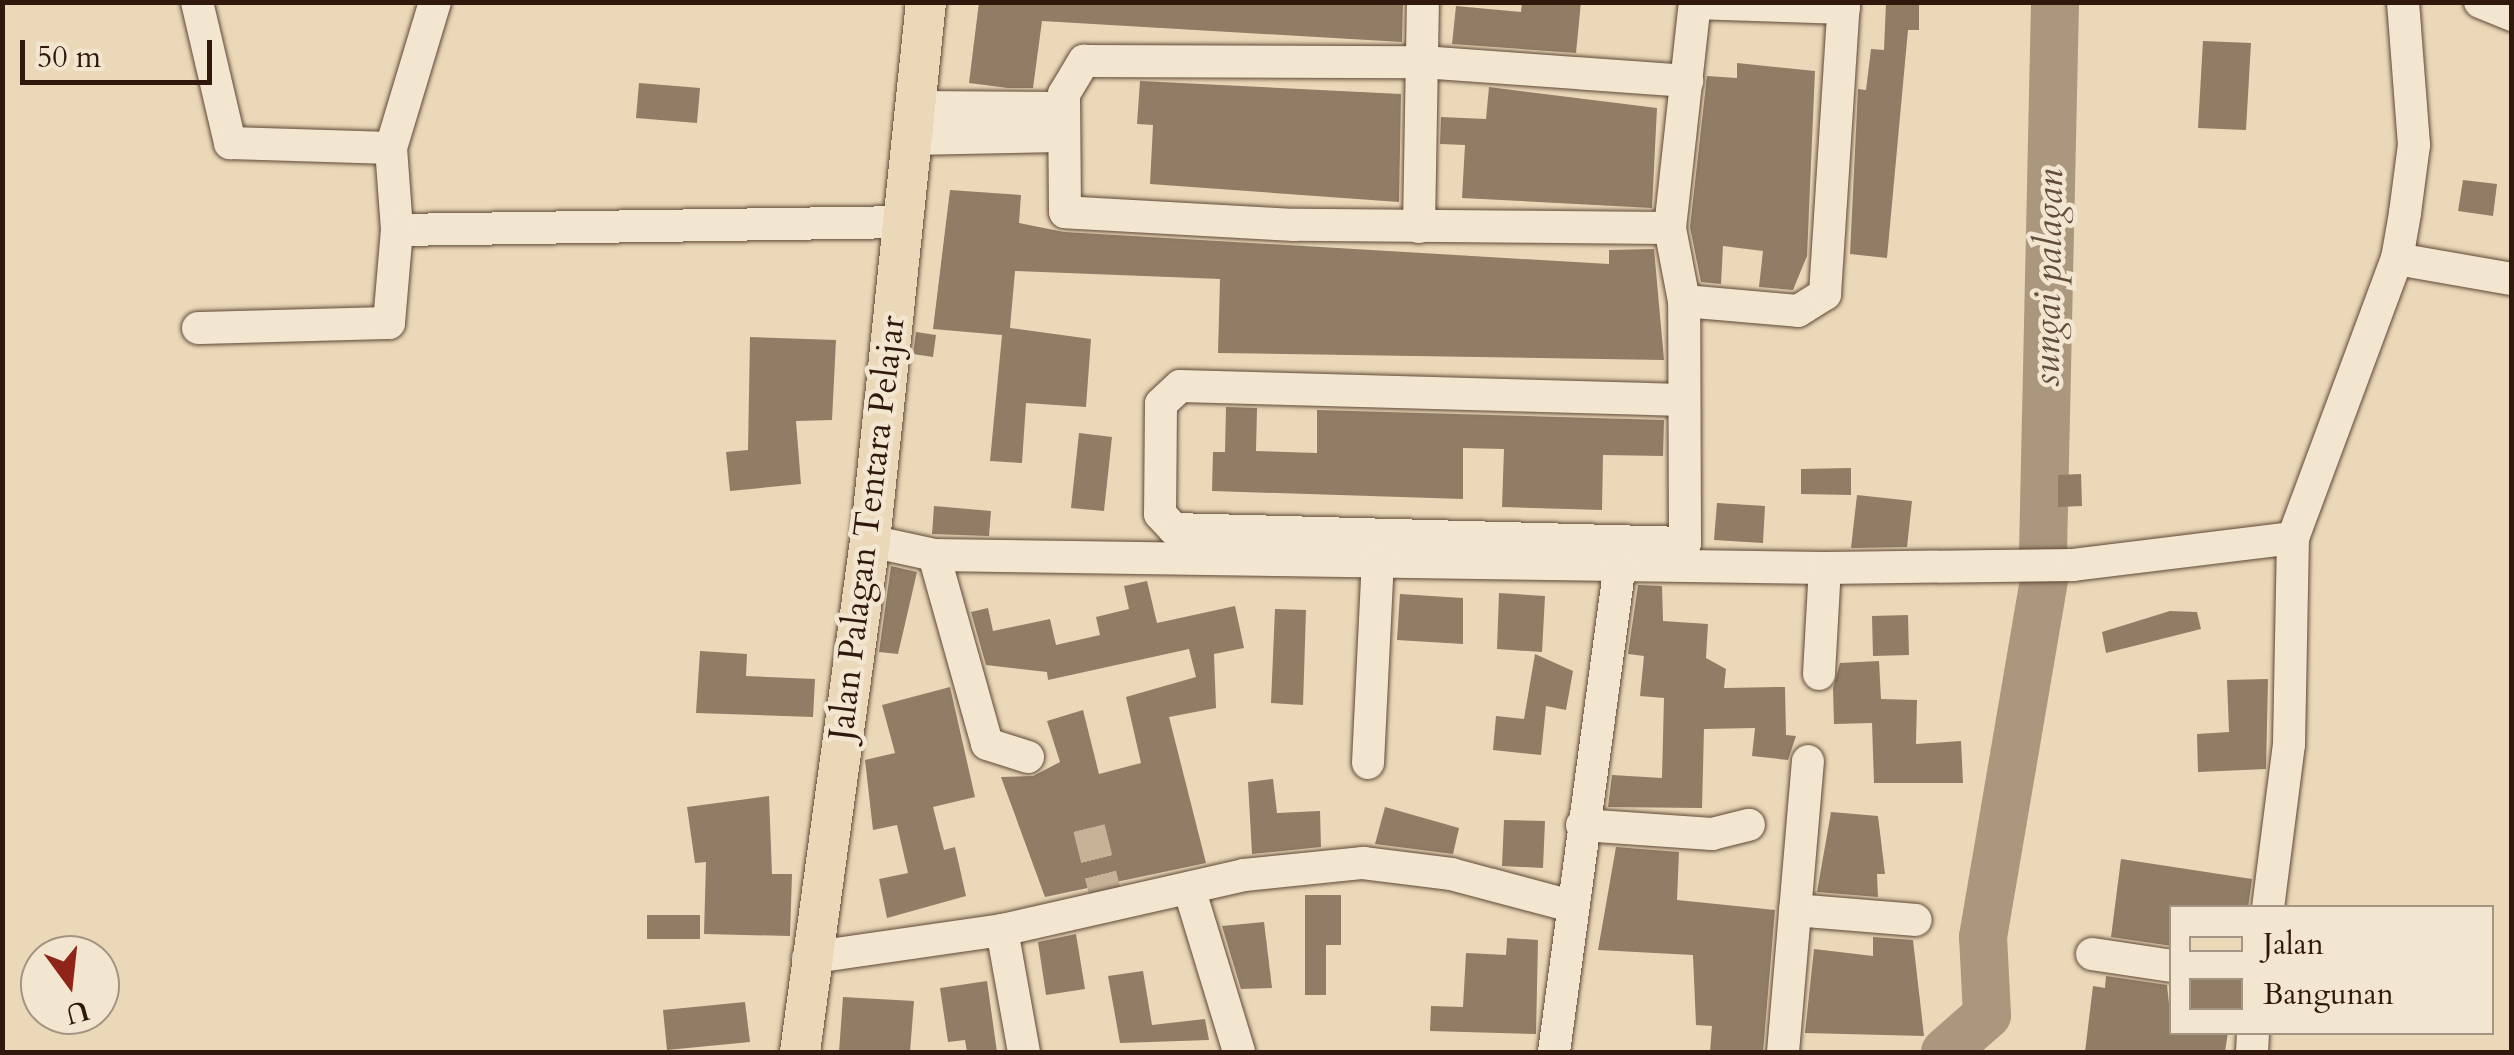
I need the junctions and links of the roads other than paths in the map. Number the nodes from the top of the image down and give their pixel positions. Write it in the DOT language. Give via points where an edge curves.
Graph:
graph roads {
  1 [pos="197,2"];
  2 [pos="435,2"];
  3 [pos="926,2"];
  4 [pos="1423,2"];
  5 [pos="2402,2"];
  6 [pos="2480,2"];
  7 [pos="1695,3"];
  8 [pos="1844,5"];
  9 [pos="2512,15"];
  10 [pos="1422,62"];
  11 [pos="1687,80"];
  12 [pos="1061,122"];
  13 [pos="914,123"];
  14 [pos="391,148"];
  15 [pos="904,222"];
  16 [pos="1418,227"];
  17 [pos="1670,228"];
  18 [pos="397,230"];
  19 [pos="2396,259"];
  20 [pos="2512,278"];
  21 [pos="1684,301"];
  22 [pos="198,328"];
  23 [pos="1682,400"];
  24 [pos="2292,538"];
  25 [pos="870,542"];
  26 [pos="1328,546"];
  27 [pos="934,555"];
  28 [pos="1378,561"];
  29 [pos="1620,566"];
  30 [pos="1825,568"];
  31 [pos="1819,674"];
  32 [pos="1028,757"];
  33 [pos="1808,761"];
  34 [pos="1368,763"];
  35 [pos="1582,825"];
  36 [pos="1749,825"];
  37 [pos="1188,888"];
  38 [pos="2268,905"];
  39 [pos="1570,906"];
  40 [pos="1795,910"];
  41 [pos="1916,920"];
  42 [pos="1002,930"];
  43 [pos="2092,954"];
  44 [pos="808,958"];
  45 [pos="2169,966"];
  46 [pos="800,1052"];
  47 [pos="1024,1052"];
  48 [pos="1238,1052"];
  49 [pos="1554,1052"];
  50 [pos="1783,1052"];
  1 -- 14 [label="street" via="230,144"];
  2 -- 14 [label="street"];
  3 -- 13 [label="main road, Jalan Palagan Tentara Pelajar"];
  4 -- 10 [label="street"];
  5 -- 19 [label="street" via="2414,145"];
  6 -- 9 [label="street"];
  7 -- 8 [label="street"];
  7 -- 11 [label="street"];
  8 -- 21 [label="street" via="1826,294 1798,312"];
  10 -- 11 [label="street"];
  10 -- 12 [label="street" via="1084,61"];
  10 -- 16 [label="street"];
  11 -- 17 [label="street"];
  12 -- 13 [label="street"];
  12 -- 16 [label="street" via="1065,212"];
  13 -- 15 [label="main road, Jalan Palagan Tentara Pelajar"];
  14 -- 18 [label="street"];
  15 -- 18 [label="street"];
  15 -- 25 [label="main road, Jalan Palagan Tentara Pelajar"];
  16 -- 17 [label="street"];
  17 -- 21 [label="street"];
  18 -- 22 [label="street" via="390,323"];
  19 -- 20 [label="street"];
  19 -- 24 [label="street"];
  21 -- 23 [label="street"];
  23 -- 26 [label="street" via="1685,543"];
  23 -- 26 [label="street" via="1167,392 1159,504 1167,526"];
  24 -- 30 [label="street" via="2073,565"];
  24 -- 38 [label="street" via="2288,745"];
  25 -- 27 [label="street"];
  25 -- 44 [label="main road, Jalan Palagan Tentara Pelajar"];
  26 -- 27 [label="street"];
  26 -- 28 [label="street"];
  27 -- 32 [label="street" via="987,744"];
  28 -- 29 [label="street"];
  28 -- 34 [label="street"];
  29 -- 30 [label="street"];
  29 -- 35 [label="street"];
  30 -- 31 [label="street"];
  33 -- 40 [label="street"];
  35 -- 36 [label="street" via="1712,834"];
  35 -- 39 [label="street"];
  37 -- 39 [label="street" via="1362,864 1451,874"];
  37 -- 42 [label="street"];
  37 -- 48 [label="street"];
  39 -- 49 [label="street"];
  40 -- 41 [label="street"];
  40 -- 50 [label="street"];
  42 -- 44 [label="street"];
  42 -- 47 [label="street"];
  43 -- 45 [label="street"];
  44 -- 46 [label="main road, Jalan Palagan Tentara Pelajar"];
}
